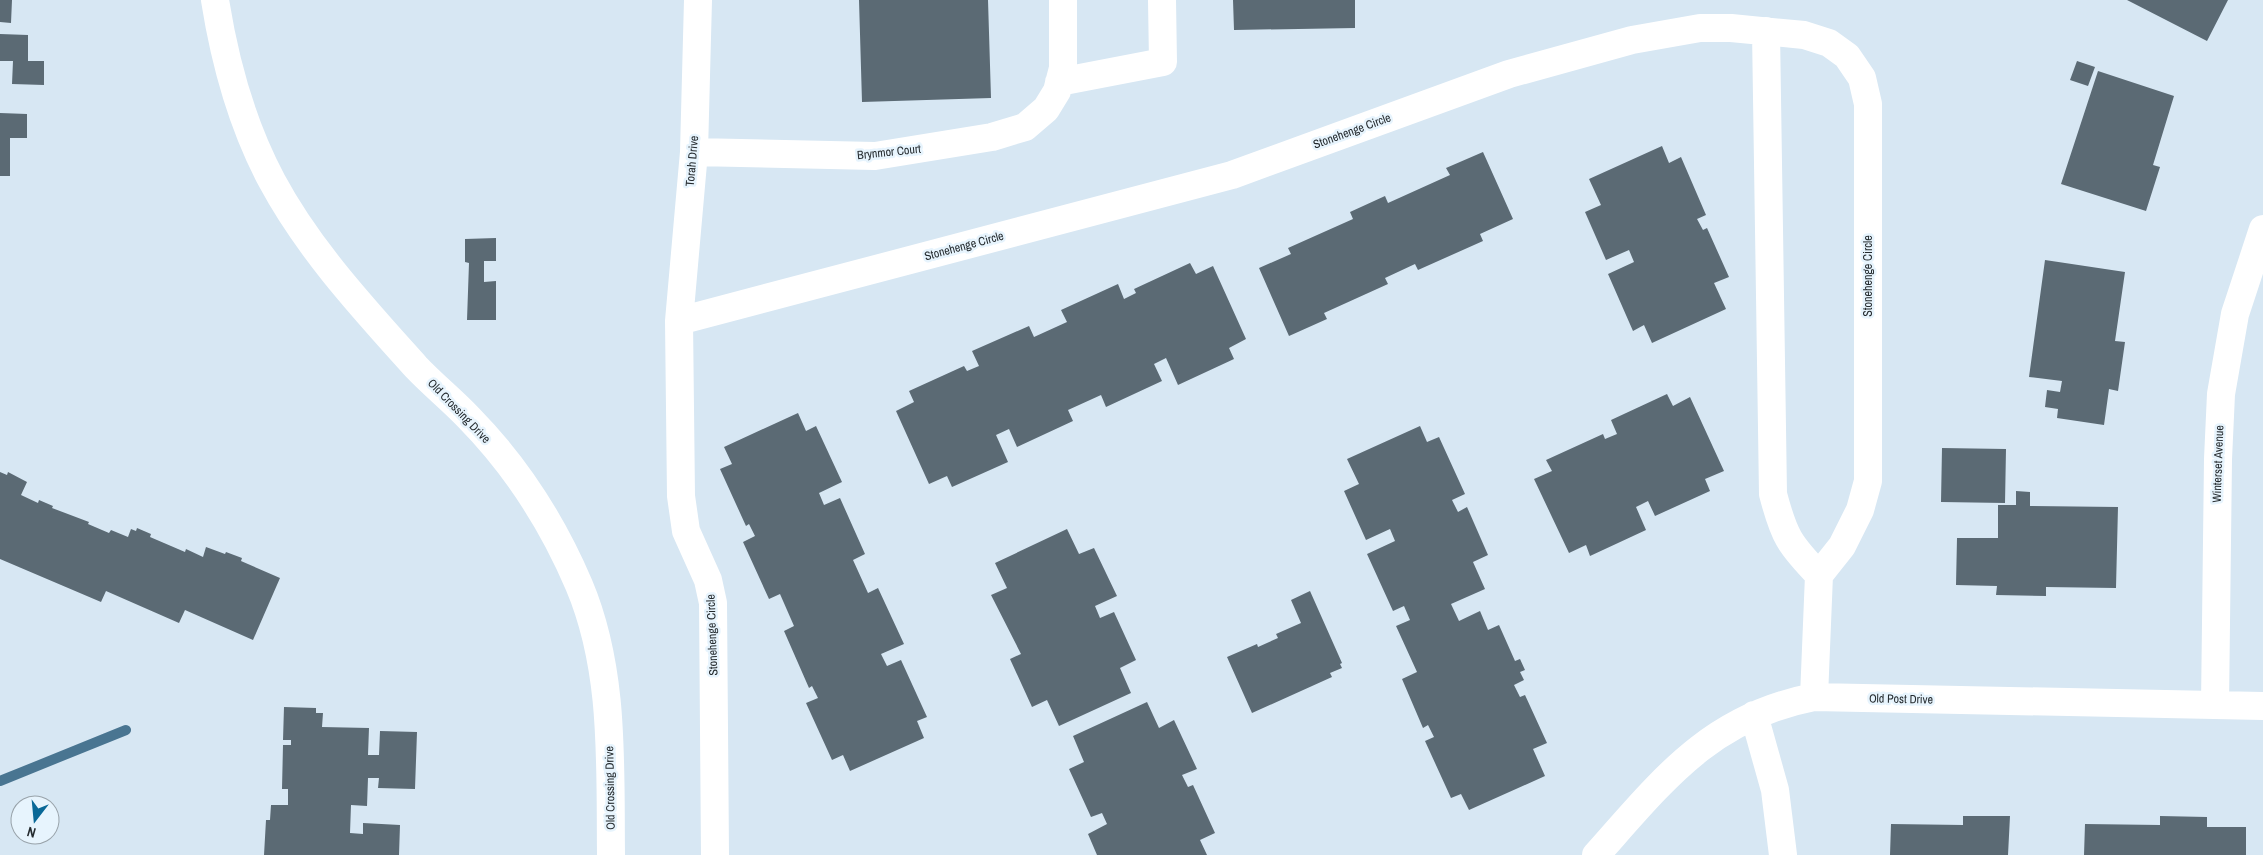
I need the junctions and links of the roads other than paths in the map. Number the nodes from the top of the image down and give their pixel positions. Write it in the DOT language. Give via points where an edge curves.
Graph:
graph roads {
  1 [pos="215,0"];
  2 [pos="698,0"];
  3 [pos="1062,0"];
  4 [pos="1162,0"];
  5 [pos="1766,31"];
  6 [pos="1059,82"];
  7 [pos="694,152"];
  8 [pos="2263,229"];
  9 [pos="679,321"];
  10 [pos="1819,575"];
  11 [pos="1814,697"];
  12 [pos="2215,705"];
  13 [pos="2263,706"];
  14 [pos="1754,715"];
  15 [pos="611,855"];
  16 [pos="715,855"];
  17 [pos="1596,855"];
  18 [pos="1783,855"];
  1 -- 15 [label="street, Old Crossing Drive" via="224,52 243,112 273,182 350,293 419,370 470,418 517,475 553,531 579,586 598,642 607,697"];
  2 -- 7 [label="street, Torah Drive"];
  3 -- 6 [label="street, Brynmor Court" via="1063,68"];
  4 -- 6 [label="street" via="1162,62"];
  5 -- 9 [label="street, Stonehenge Circle" via="1700,28 1622,42 1509,74 1232,176"];
  5 -- 10 [label="street" via="1773,494 1782,528 1794,549"];
  5 -- 10 [label="street, Stonehenge Circle" via="1804,35 1829,43 1847,56 1862,78 1868,104 1868,481 1860,510 1842,546"];
  6 -- 7 [label="street, Brynmor Court" via="1046,109 1025,127 992,137 875,156"];
  7 -- 9 [label="street, Torah Drive"];
  8 -- 12 [label="street, Winterset Avenue" via="2235,314 2221,394"];
  9 -- 16 [label="street, Stonehenge Circle" via="681,496 686,531 708,580 713,603"];
  10 -- 11 [label="street"];
  11 -- 12 [label="street, Old Post Drive"];
  11 -- 14 [label="street, Old Post Drive"];
  12 -- 13 [label="street, Old Post Drive"];
  14 -- 17 [label="street, Old Post Drive" via="1715,736 1676,767"];
  14 -- 18 [label="street" via="1775,790"];
}
